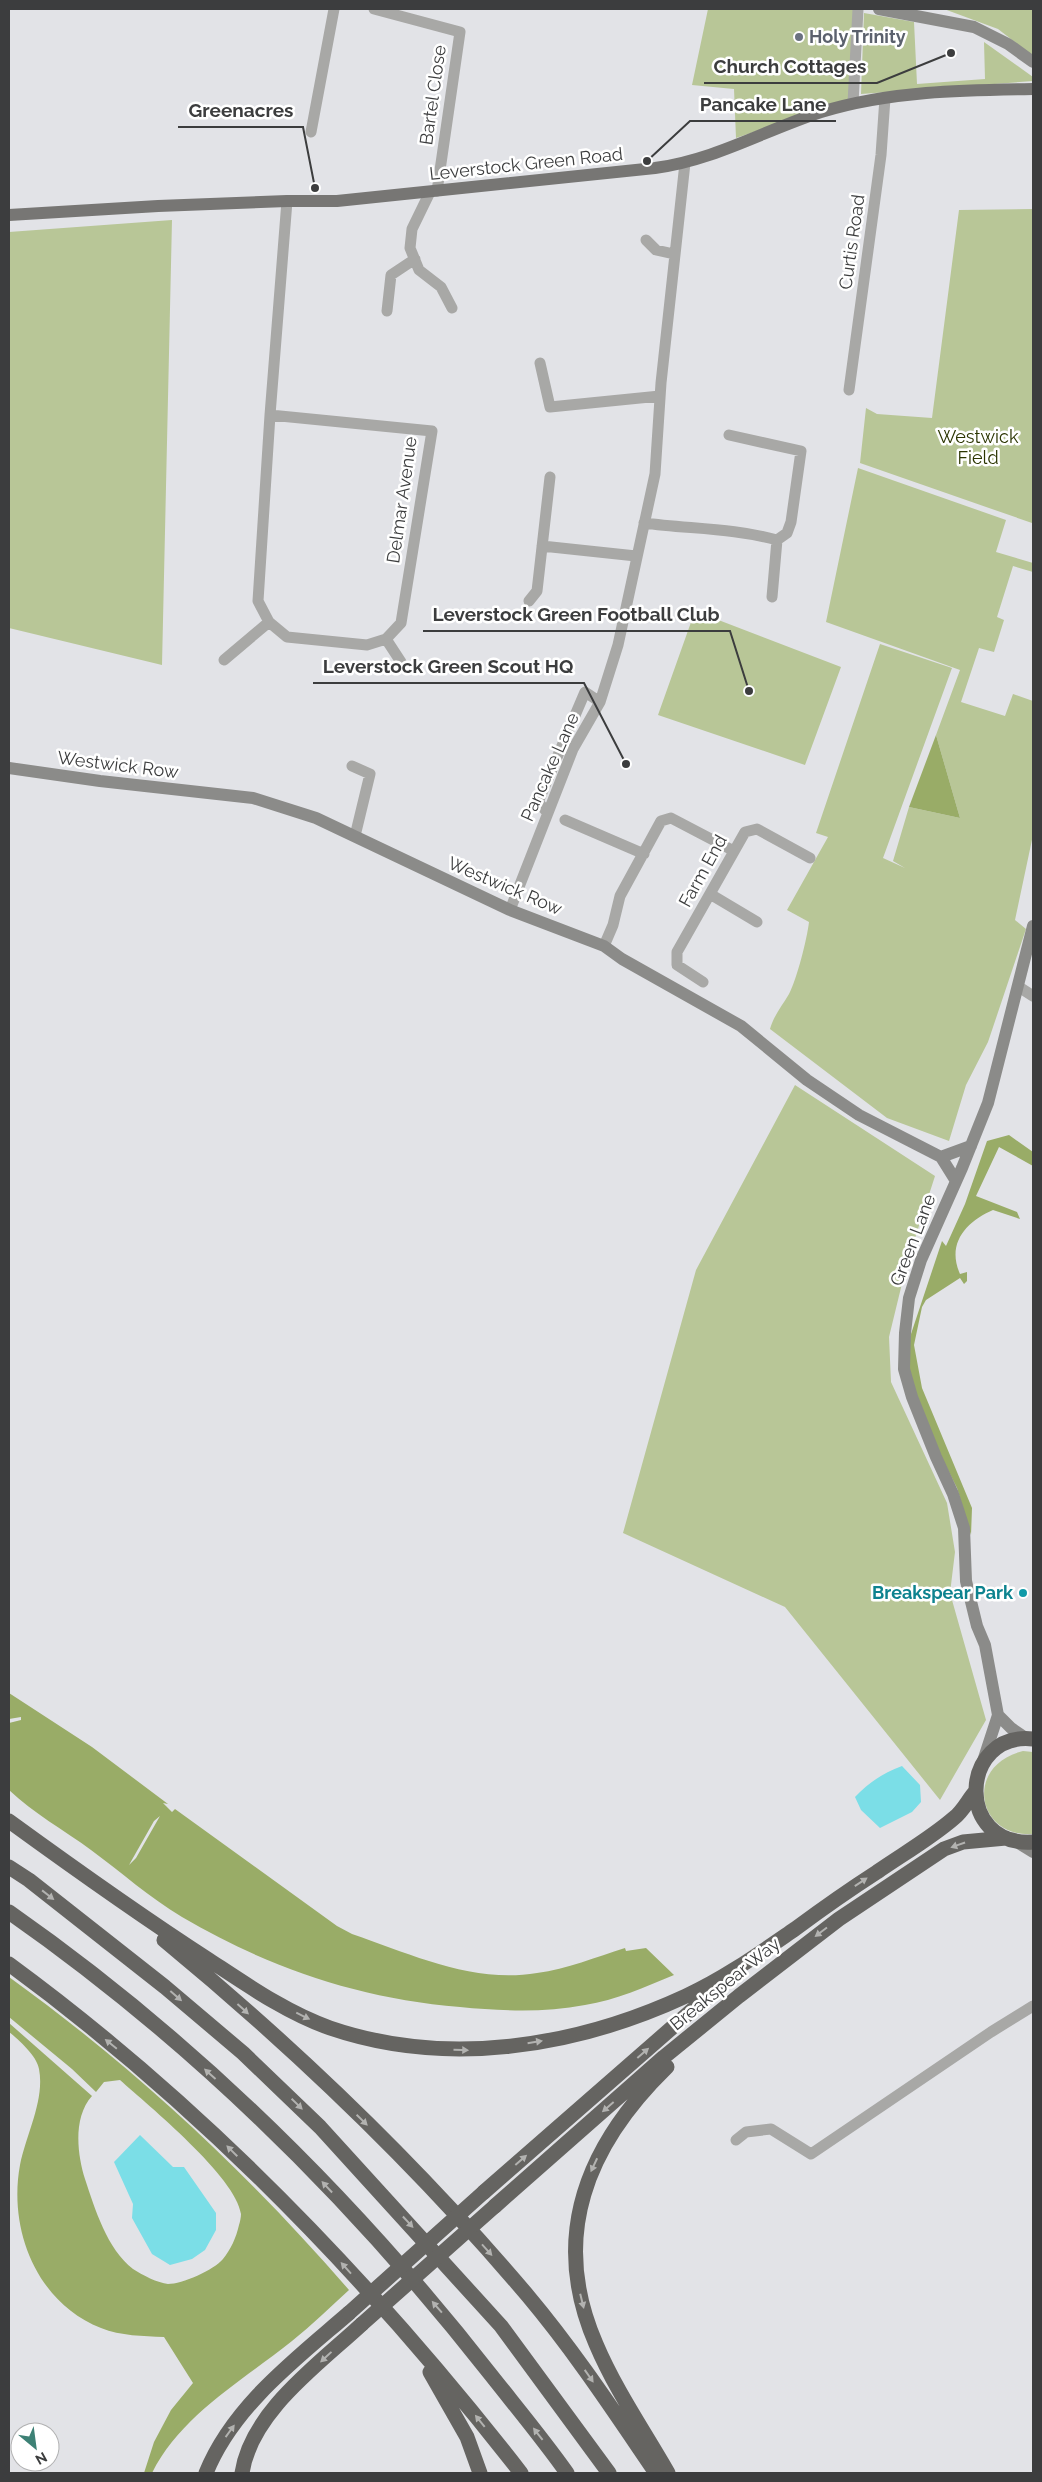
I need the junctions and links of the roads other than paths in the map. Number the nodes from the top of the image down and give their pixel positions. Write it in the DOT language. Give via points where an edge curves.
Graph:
graph roads {
  1 [pos="334,9"];
  2 [pos="374,9"];
  3 [pos="858,9"];
  4 [pos="878,9"];
  5 [pos="1033,62"];
  6 [pos="1033,89"];
  7 [pos="885,98"];
  8 [pos="854,103"];
  9 [pos="311,132"];
  10 [pos="686,163"];
  11 [pos="434,192"];
  12 [pos="288,201"];
  13 [pos="9,215"];
  14 [pos="646,240"];
  15 [pos="674,254"];
  16 [pos="415,259"];
  17 [pos="452,308"];
  18 [pos="387,311"];
  19 [pos="540,363"];
  20 [pos="849,390"];
  21 [pos="660,396"];
  22 [pos="270,415"];
  23 [pos="729,434"];
  24 [pos="550,477"];
  25 [pos="644,523"];
  26 [pos="777,540"];
  27 [pos="542,546"];
  28 [pos="636,556"];
  29 [pos="772,597"];
  30 [pos="529,601"];
  31 [pos="269,622"];
  32 [pos="386,639"];
  33 [pos="224,660"];
  34 [pos="400,662"];
  35 [pos="600,702"];
  36 [pos="568,746"];
  37 [pos="352,766"];
  38 [pos="9,768"];
  39 [pos="565,820"];
  40 [pos="355,836"];
  41 [pos="734,851"];
  42 [pos="644,854"];
  43 [pos="810,858"];
  44 [pos="710,894"];
  45 [pos="510,910"];
  46 [pos="757,922"];
  47 [pos="1033,926"];
  48 [pos="604,946"];
  49 [pos="703,982"];
  50 [pos="1018,987"];
  51 [pos="1033,996"];
  52 [pos="971,1146"];
  53 [pos="941,1157"];
  54 [pos="956,1182"];
  55 [pos="998,1715"];
  56 [pos="1030,1739"];
  57 [pos="982,1764"];
  58 [pos="975,1792"];
  59 [pos="9,1821"];
  60 [pos="1011,1840"];
  61 [pos="1033,1842"];
  62 [pos="1033,1852"];
  63 [pos="9,1867"];
  64 [pos="99,1887"];
  65 [pos="9,1912"];
  66 [pos="749,1960"];
  67 [pos="9,1964"];
  68 [pos="738,1996"];
  69 [pos="1033,2006"];
  70 [pos="736,2140"];
  71 [pos="391,2316"];
  72 [pos="206,2473"];
  73 [pos="242,2473"];
  74 [pos="480,2473"];
  75 [pos="521,2473"];
  76 [pos="567,2473"];
  77 [pos="609,2473"];
  78 [pos="656,2473"];
  79 [pos="668,2473"];
  1 -- 9 [label="street"];
  2 -- 11 [label="street, Bartel Close" via="460,32"];
  3 -- 8 [label="street"];
  4 -- 5 [label="street" via="974,27 1008,44"];
  6 -- 7 [label="main road, Leverstock Green Road" via="938,92"];
  7 -- 8 [label="main road, Leverstock Green Road"];
  7 -- 20 [label="street, Curtis Road" via="881,156"];
  8 -- 10 [label="main road, Leverstock Green Road"];
  10 -- 11 [label="main road, Leverstock Green Road"];
  10 -- 15 [label="street, Pancake Lane"];
  11 -- 12 [label="main road, Leverstock Green Road" via="337,201"];
  11 -- 16 [label="street" via="412,229 410,248"];
  12 -- 13 [label="main road, Leverstock Green Road"];
  12 -- 22 [label="street"];
  14 -- 15 [label="street" via="656,250"];
  15 -- 21 [label="street, Pancake Lane"];
  16 -- 17 [label="street" via="419,270 441,287"];
  16 -- 18 [label="street" via="392,275"];
  19 -- 21 [label="street" via="550,407"];
  21 -- 25 [label="street, Pancake Lane" via="655,474"];
  22 -- 31 [label="street" via="258,601"];
  22 -- 32 [label="street, Delmar Avenue" via="432,431 401,624"];
  23 -- 26 [label="street" via="801,451 791,522 787,533"];
  24 -- 27 [label="street"];
  25 -- 26 [label="street" via="734,530"];
  25 -- 28 [label="street, Pancake Lane"];
  26 -- 29 [label="street"];
  27 -- 28 [label="street"];
  27 -- 30 [label="street" via="537,591"];
  28 -- 35 [label="street, Pancake Lane" via="618,646"];
  31 -- 32 [label="street" via="286,637 368,645"];
  31 -- 33 [label="street"];
  32 -- 34 [label="street"];
  35 -- 36 [label="street, Pancake Lane"];
  35 -- 36 [label="street" via="585,692"];
  36 -- 45 [label="street, Pancake Lane" via="538,802 547,812"];
  37 -- 40 [label="street" via="370,774"];
  38 -- 40 [label="street, Westwick Row" via="253,798 316,818"];
  39 -- 42 [label="street"];
  40 -- 45 [label="street, Westwick Row"];
  41 -- 42 [label="street" via="671,818 661,821"];
  41 -- 43 [label="street, Farm End" via="745,832 757,829"];
  41 -- 44 [label="street, Farm End"];
  42 -- 48 [label="street" via="620,896"];
  44 -- 46 [label="street"];
  44 -- 49 [label="street, Farm End" via="677,952 677,965"];
  45 -- 48 [label="street, Westwick Row"];
  47 -- 50 [label="street, Green Lane"];
  48 -- 53 [label="street, Westwick Row" via="741,1026 807,1080 859,1115"];
  50 -- 51 [label="street"];
  50 -- 52 [label="street, Green Lane" via="988,1103"];
  52 -- 53 [label="street"];
  52 -- 54 [label="street, Green Lane"];
  53 -- 54 [label="street"];
  54 -- 55 [label="street, Green Lane" via="921,1260 909,1298 904,1369 921,1423 953,1494 964,1528 966,1581 985,1645"];
  55 -- 56 [label="street" via="1011,1728"];
  55 -- 57 [label="street, Green Lane"];
  56 -- 57 [label="highway" via="1009,1742"];
  57 -- 58 [label="highway"];
  58 -- 60 [label="highway" via="976,1804 984,1819 996,1832"];
  66 -- 58 [label="highway, Breakspear Way, one-way" via="955,1818"];
  59 -- 64 [label="highway"];
  60 -- 61 [label="highway, Breakspear Way"];
  60 -- 62 [label="street"];
  60 -- 68 [label="highway, Breakspear Way, one-way" via="963,1842 944,1849 838,1919"];
  63 -- 77 [label="highway, one-way" via="165,1987 243,2053 320,2126 501,2326"];
  64 -- 66 [label="highway, one-way" via="252,1988 304,2017 369,2039 434,2049 487,2050 586,2031 687,1996"];
  64 -- 78 [label="highway, one-way" via="303,2063 434,2190 529,2296 573,2352"];
  76 -- 65 [label="highway, one-way" via="446,2318 295,2153 135,2009"];
  72 -- 66 [label="highway, one-way, bridge" via="220,2445 262,2391 283,2370"];
  71 -- 67 [label="highway, one-way" via="312,2231 207,2127 115,2047"];
  68 -- 73 [label="highway, Breakspear Way, one-way, bridge" via="664,2057 285,2395 252,2443"];
  68 -- 79 [label="highway, one-way" via="640,2094 621,2118 589,2175 575,2234 574,2253 582,2300 596,2343"];
  69 -- 70 [label="street" via="811,2154 771,2129 746,2132"];
  71 -- 74 [label="highway" via="420,2356 468,2437"];
  75 -- 71 [label="highway, one-way"];
}
